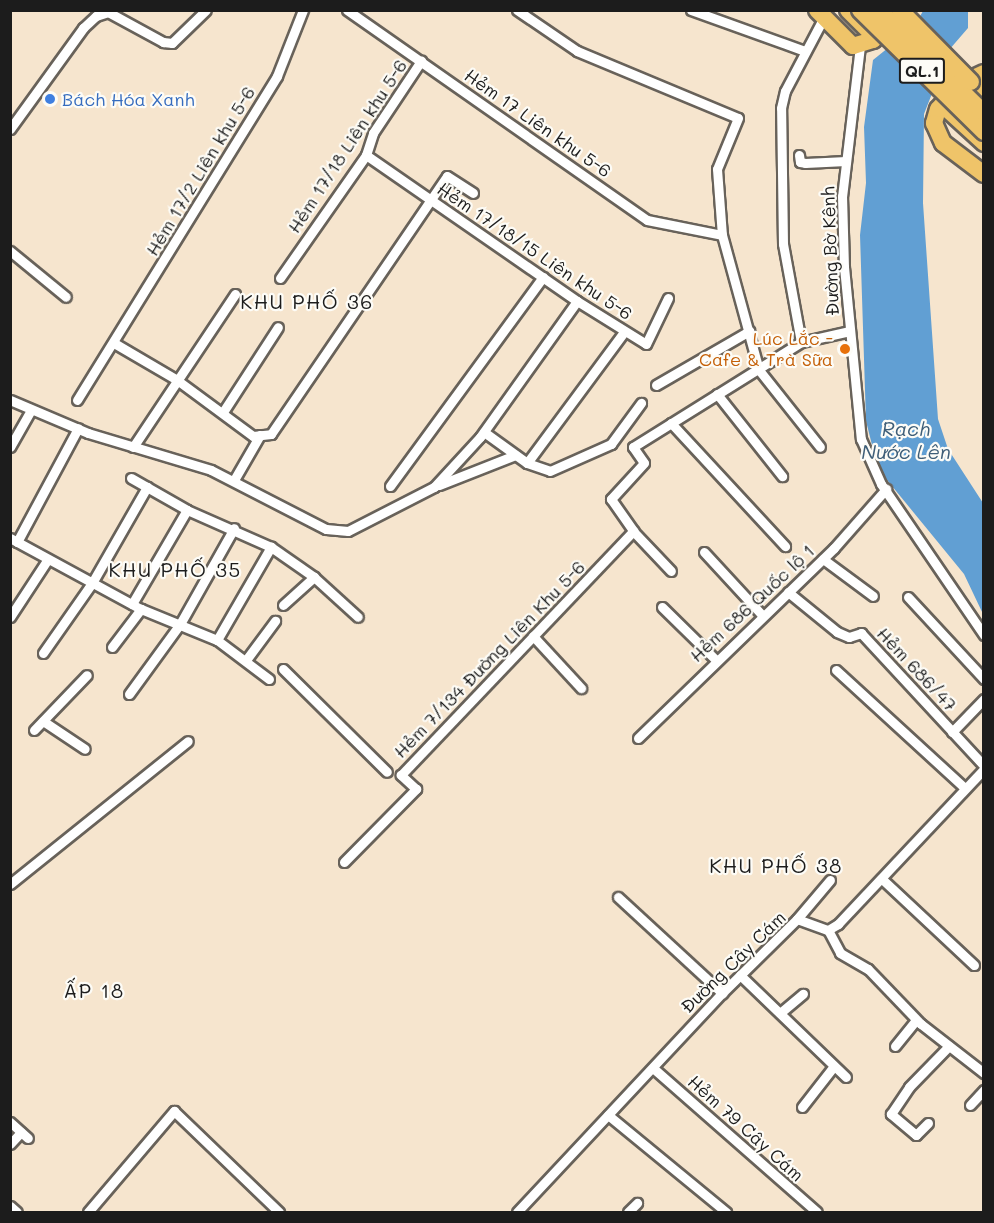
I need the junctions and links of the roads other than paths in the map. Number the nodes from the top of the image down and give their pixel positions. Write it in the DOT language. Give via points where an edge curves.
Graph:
graph roads {
  1 [pos="206,10"];
  2 [pos="303,10"];
  3 [pos="347,10"];
  4 [pos="517,10"];
  5 [pos="691,10"];
  6 [pos="848,10"];
  7 [pos="860,10"];
  8 [pos="879,10"];
  9 [pos="902,10"];
  10 [pos="820,15"];
  11 [pos="860,46"];
  12 [pos="805,51"];
  13 [pos="421,62"];
  14 [pos="977,77"];
  15 [pos="984,94"];
  16 [pos="984,113"];
  17 [pos="10,129"];
  18 [pos="984,132"];
  19 [pos="984,143"];
  20 [pos="366,155"];
  21 [pos="798,155"];
  22 [pos="846,161"];
  23 [pos="984,174"];
  24 [pos="473,193"];
  25 [pos="429,200"];
  26 [pos="722,235"];
  27 [pos="10,251"];
  28 [pos="543,276"];
  29 [pos="280,278"];
  30 [pos="234,294"];
  31 [pos="66,297"];
  32 [pos="668,298"];
  33 [pos="577,301"];
  34 [pos="278,327"];
  35 [pos="749,331"];
  36 [pos="850,331"];
  37 [pos="624,332"];
  38 [pos="801,342"];
  39 [pos="114,343"];
  40 [pos="759,370"];
  41 [pos="177,380"];
  42 [pos="656,385"];
  43 [pos="717,394"];
  44 [pos="10,400"];
  45 [pos="78,400"];
  46 [pos="641,403"];
  47 [pos="31,410"];
  48 [pos="223,412"];
  49 [pos="671,423"];
  50 [pos="78,428"];
  51 [pos="484,432"];
  52 [pos="260,435"];
  53 [pos="611,444"];
  54 [pos="10,447"];
  55 [pos="133,447"];
  56 [pos="633,447"];
  57 [pos="820,447"];
  58 [pos="515,455"];
  59 [pos="526,463"];
  60 [pos="782,476"];
  61 [pos="131,478"];
  62 [pos="234,480"];
  63 [pos="390,486"];
  64 [pos="434,487"];
  65 [pos="147,488"];
  66 [pos="886,489"];
  67 [pos="187,510"];
  68 [pos="234,528"];
  69 [pos="633,531"];
  70 [pos="14,540"];
  71 [pos="785,546"];
  72 [pos="271,547"];
  73 [pos="704,552"];
  74 [pos="48,559"];
  75 [pos="823,559"];
  76 [pos="671,571"];
  77 [pos="314,577"];
  78 [pos="92,583"];
  79 [pos="788,592"];
  80 [pos="873,596"];
  81 [pos="908,597"];
  82 [pos="283,605"];
  83 [pos="137,607"];
  84 [pos="662,607"];
  85 [pos="10,616"];
  86 [pos="763,616"];
  87 [pos="358,617"];
  88 [pos="275,621"];
  89 [pos="180,624"];
  90 [pos="984,635"];
  91 [pos="533,636"];
  92 [pos="217,640"];
  93 [pos="112,647"];
  94 [pos="43,653"];
  95 [pos="715,659"];
  96 [pos="246,660"];
  97 [pos="283,669"];
  98 [pos="836,670"];
  99 [pos="87,675"];
  100 [pos="269,679"];
  101 [pos="984,679"];
  102 [pos="581,688"];
  103 [pos="129,694"];
  104 [pos="984,699"];
  105 [pos="43,721"];
  106 [pos="34,730"];
  107 [pos="952,732"];
  108 [pos="638,738"];
  109 [pos="188,741"];
  110 [pos="85,749"];
  111 [pos="984,768"];
  112 [pos="387,772"];
  113 [pos="964,788"];
  114 [pos="344,862"];
  115 [pos="882,879"];
  116 [pos="830,880"];
  117 [pos="10,884"];
  118 [pos="618,897"];
  119 [pos="797,919"];
  120 [pos="828,930"];
  121 [pos="974,965"];
  122 [pos="740,975"];
  123 [pos="722,993"];
  124 [pos="803,994"];
  125 [pos="780,1013"];
  126 [pos="916,1020"];
  127 [pos="895,1046"];
  128 [pos="949,1046"];
  129 [pos="834,1066"];
  130 [pos="653,1068"];
  131 [pos="984,1072"];
  132 [pos="846,1077"];
  133 [pos="984,1090"];
  134 [pos="970,1106"];
  135 [pos="802,1107"];
  136 [pos="608,1115"];
  137 [pos="10,1122"];
  138 [pos="928,1123"];
  139 [pos="10,1143"];
  140 [pos="637,1203"];
  141 [pos="10,1206"];
  142 [pos="17,1212"];
  143 [pos="88,1212"];
  144 [pos="279,1212"];
  145 [pos="519,1212"];
  146 [pos="628,1212"];
  147 [pos="726,1212"];
  148 [pos="817,1212"];
  1 -- 17 [label="street" via="172,43 163,42 108,12 96,16 83,28"];
  2 -- 39 [label="street, Hẻm 17/2 Liên khu 5-6" via="277,76"];
  3 -- 13 [label="street, Hẻm 17 Liên khu 5-6"];
  4 -- 26 [label="street" via="577,51 738,118 717,169"];
  5 -- 12 [label="street"];
  6 -- 19 [label="highway, QL.1"];
  7 -- 18 [label="highway, QL.1, bridge"];
  8 -- 16 [label="highway, QL.1, bridge"];
  9 -- 11 [label="highway" via="873,40"];
  9 -- 14 [label="highway, QL.1, bridge"];
  10 -- 11 [label="highway" via="849,44"];
  10 -- 12 [label="street"];
  11 -- 22 [label="street, Đường Bờ Kênh"];
  12 -- 38 [label="street" via="785,91 781,120 783,244"];
  13 -- 20 [label="street, Hẻm 17/18 Liên khu 5-6" via="373,133"];
  13 -- 26 [label="street, Hẻm 17 Liên khu 5-6" via="647,220"];
  14 -- 15 [label="highway, QL.1"];
  14 -- 23 [label="highway" via="960,84 938,109 934,123 943,143"];
  20 -- 25 [label="street, Hẻm 17/18/15 Liên khu 5-6"];
  20 -- 29 [label="street, Hẻm 17/18 Liên khu 5-6"];
  21 -- 22 [label="street" via="800,162 805,163"];
  22 -- 36 [label="street, Đường Bờ Kênh" via="842,195"];
  24 -- 25 [label="street" via="447,176"];
  25 -- 28 [label="street, Hẻm 17/18/15 Liên khu 5-6"];
  25 -- 52 [label="street" via="271,434"];
  26 -- 35 [label="street"];
  27 -- 31 [label="street"];
  28 -- 33 [label="street, Hẻm 17/18/15 Liên khu 5-6"];
  28 -- 63 [label="street"];
  30 -- 41 [label="street"];
  32 -- 37 [label="street, Hẻm 17/18/15 Liên khu 5-6" via="646,344"];
  33 -- 37 [label="street, Hẻm 17/18/15 Liên khu 5-6"];
  33 -- 51 [label="street"];
  34 -- 48 [label="street"];
  35 -- 40 [label="street"];
  35 -- 42 [label="street"];
  36 -- 38 [label="street"];
  36 -- 66 [label="street, Đường Bờ Kênh" via="861,439"];
  37 -- 59 [label="street"];
  38 -- 40 [label="street"];
  39 -- 41 [label="street"];
  39 -- 45 [label="street, Hẻm 17/2 Liên khu 5-6"];
  40 -- 43 [label="street"];
  40 -- 57 [label="street"];
  41 -- 48 [label="street"];
  41 -- 55 [label="street"];
  43 -- 49 [label="street"];
  43 -- 60 [label="street"];
  44 -- 47 [label="street"];
  46 -- 53 [label="street"];
  47 -- 50 [label="street"];
  47 -- 54 [label="street"];
  48 -- 52 [label="street" via="253,436"];
  49 -- 56 [label="street"];
  49 -- 71 [label="street"];
  50 -- 55 [label="street"];
  50 -- 70 [label="street"];
  51 -- 58 [label="street"];
  51 -- 64 [label="street"];
  52 -- 62 [label="street"];
  53 -- 56 [label="street"];
  53 -- 59 [label="street" via="550,471"];
  55 -- 62 [label="street"];
  56 -- 69 [label="street" via="645,463 611,499"];
  58 -- 59 [label="street"];
  58 -- 64 [label="street"];
  61 -- 65 [label="street"];
  62 -- 64 [label="street" via="337,532 348,531"];
  65 -- 67 [label="street"];
  65 -- 78 [label="street"];
  66 -- 75 [label="street, Hẻm 686 Quốc lộ 1"];
  66 -- 90 [label="street, Đường Bờ Kênh"];
  67 -- 68 [label="street"];
  67 -- 83 [label="street"];
  68 -- 72 [label="street"];
  68 -- 89 [label="street"];
  69 -- 76 [label="street"];
  69 -- 91 [label="street, Hẻm 7/134 Đường Liên Khu 5-6"];
  70 -- 74 [label="street"];
  72 -- 77 [label="street"];
  72 -- 92 [label="street"];
  73 -- 86 [label="street"];
  74 -- 78 [label="street"];
  74 -- 85 [label="street"];
  75 -- 79 [label="street, Hẻm 686 Quốc lộ 1"];
  75 -- 80 [label="street"];
  77 -- 82 [label="street"];
  77 -- 87 [label="street"];
  78 -- 83 [label="street"];
  78 -- 94 [label="street"];
  79 -- 86 [label="street, Hẻm 686 Quốc lộ 1"];
  79 -- 107 [label="street, Hẻm 686/47" via="837,633 849,637 861,633"];
  81 -- 101 [label="street"];
  83 -- 89 [label="street"];
  83 -- 93 [label="street"];
  84 -- 95 [label="street"];
  86 -- 95 [label="street, Hẻm 686 Quốc lộ 1"];
  88 -- 96 [label="street"];
  89 -- 92 [label="street"];
  89 -- 103 [label="street"];
  91 -- 102 [label="street"];
  91 -- 114 [label="street, Hẻm 7/134 Đường Liên Khu 5-6" via="401,775 416,789"];
  92 -- 96 [label="street"];
  95 -- 108 [label="street, Hẻm 686 Quốc lộ 1"];
  96 -- 100 [label="street"];
  97 -- 112 [label="street"];
  98 -- 113 [label="street"];
  99 -- 105 [label="street"];
  104 -- 107 [label="street"];
  105 -- 106 [label="street"];
  105 -- 110 [label="street"];
  107 -- 111 [label="street, Hẻm 686/47"];
  109 -- 117 [label="street"];
  111 -- 113 [label="street"];
  113 -- 115 [label="street"];
  115 -- 120 [label="street" via="848,916"];
  115 -- 121 [label="street"];
  116 -- 119 [label="street"];
  118 -- 123 [label="street"];
  119 -- 120 [label="street, Đường Cây Cám"];
  119 -- 122 [label="street, Đường Cây Cám"];
  120 -- 126 [label="street" via="840,953 868,969"];
  122 -- 123 [label="street, Đường Cây Cám"];
  122 -- 125 [label="street"];
  123 -- 130 [label="street, Đường Cây Cám"];
  124 -- 125 [label="street"];
  125 -- 129 [label="street"];
  126 -- 127 [label="street"];
  126 -- 128 [label="street"];
  128 -- 131 [label="street"];
  128 -- 138 [label="street" via="909,1087 891,1114 915,1135"];
  129 -- 132 [label="street"];
  129 -- 135 [label="street"];
  130 -- 136 [label="street, Đường Cây Cám"];
  130 -- 148 [label="street, Hẻm 79 Cây Cám"];
  133 -- 134 [label="street"];
  136 -- 145 [label="street, Đường Cây Cám"];
  136 -- 147 [label="street"];
  137 -- 139 [label="street" via="25,1135"];
  140 -- 146 [label="street"];
  141 -- 142 [label="street"];
  143 -- 144 [label="street" via="174,1112"];
}
